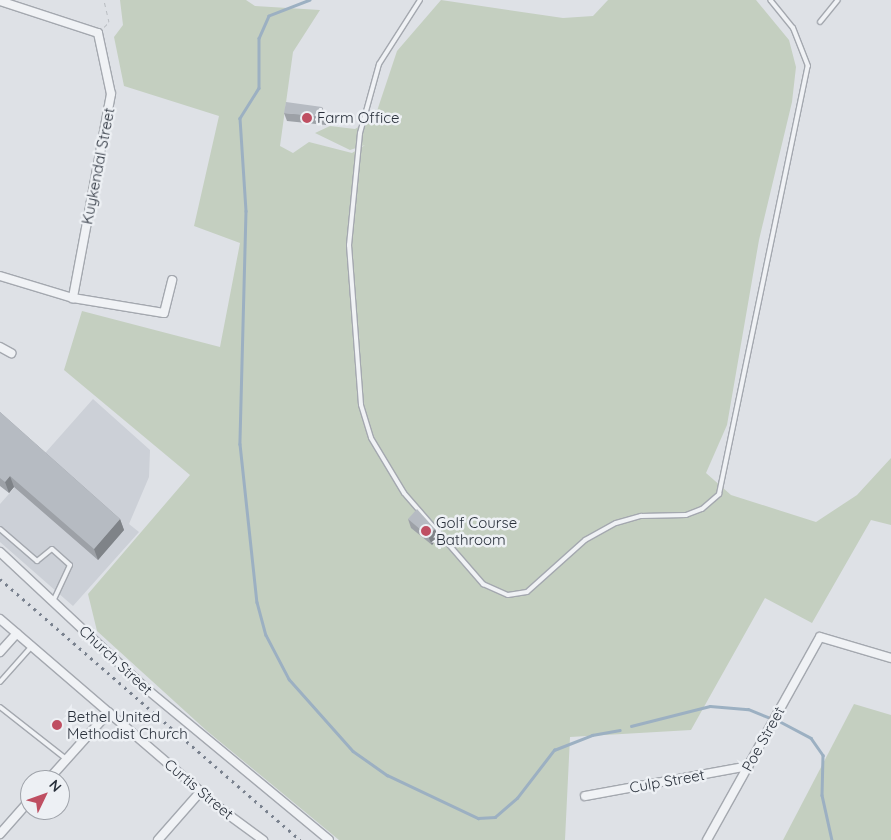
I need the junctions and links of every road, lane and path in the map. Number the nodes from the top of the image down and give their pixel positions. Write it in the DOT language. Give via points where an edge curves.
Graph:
graph roads {
  1 [pos="104,0"];
  2 [pos="420,0"];
  3 [pos="770,0"];
  4 [pos="838,0"];
  5 [pos="0,1"];
  6 [pos="820,22"];
  7 [pos="98,33"];
  8 [pos="0,276"];
  9 [pos="172,280"];
  10 [pos="73,298"];
  11 [pos="0,346"];
  12 [pos="11,353"];
  13 [pos="0,528"];
  14 [pos="0,552"];
  15 [pos="53,601"];
  16 [pos="0,619"];
  17 [pos="17,633"];
  18 [pos="32,646"];
  19 [pos="0,652"];
  20 [pos="891,658"];
  21 [pos="0,682"];
  22 [pos="0,707"];
  23 [pos="108,712"];
  24 [pos="66,759"];
  25 [pos="748,766"];
  26 [pos="57,770"];
  27 [pos="201,791"];
  28 [pos="585,796"];
  29 [pos="20,811"];
  30 [pos="0,834"];
  31 [pos="158,840"];
  32 [pos="263,840"];
  33 [pos="329,840"];
  34 [pos="707,840"];
  1 -- 7 [label="path" via="109,22"];
  2 -- 3 [label="lane" via="379,64 360,133 349,245 361,405 371,438 404,493 483,584 508,595 527,592 585,540 616,523 641,516 686,515 702,509 719,494 808,66 793,28"];
  4 -- 6 [label="lane"];
  5 -- 7 [label="street"];
  7 -- 10 [label="street, Kuykendal Street" via="111,94"];
  8 -- 10 [label="street"];
  9 -- 10 [label="street" via="164,313"];
  11 -- 12 [label="street"];
  13 -- 15 [label="lane" via="37,561 52,549 70,565"];
  14 -- 15 [label="street, Church Street"];
  15 -- 33 [label="street, Church Street" via="202,738"];
  16 -- 17 [label="street, Curtis Street"];
  17 -- 18 [label="street, Curtis Street"];
  17 -- 19 [label="street"];
  18 -- 21 [label="lane"];
  18 -- 23 [label="street, Curtis Street"];
  20 -- 25 [label="street, Poe Street" via="820,637"];
  22 -- 24 [label="lane"];
  23 -- 24 [label="street"];
  23 -- 27 [label="street, Curtis Street"];
  24 -- 26 [label="street"];
  25 -- 28 [label="street, Culp Street"];
  25 -- 34 [label="street, Poe Street"];
  27 -- 31 [label="street"];
  27 -- 32 [label="street, Curtis Street"];
  29 -- 30 [label="street"];
}
